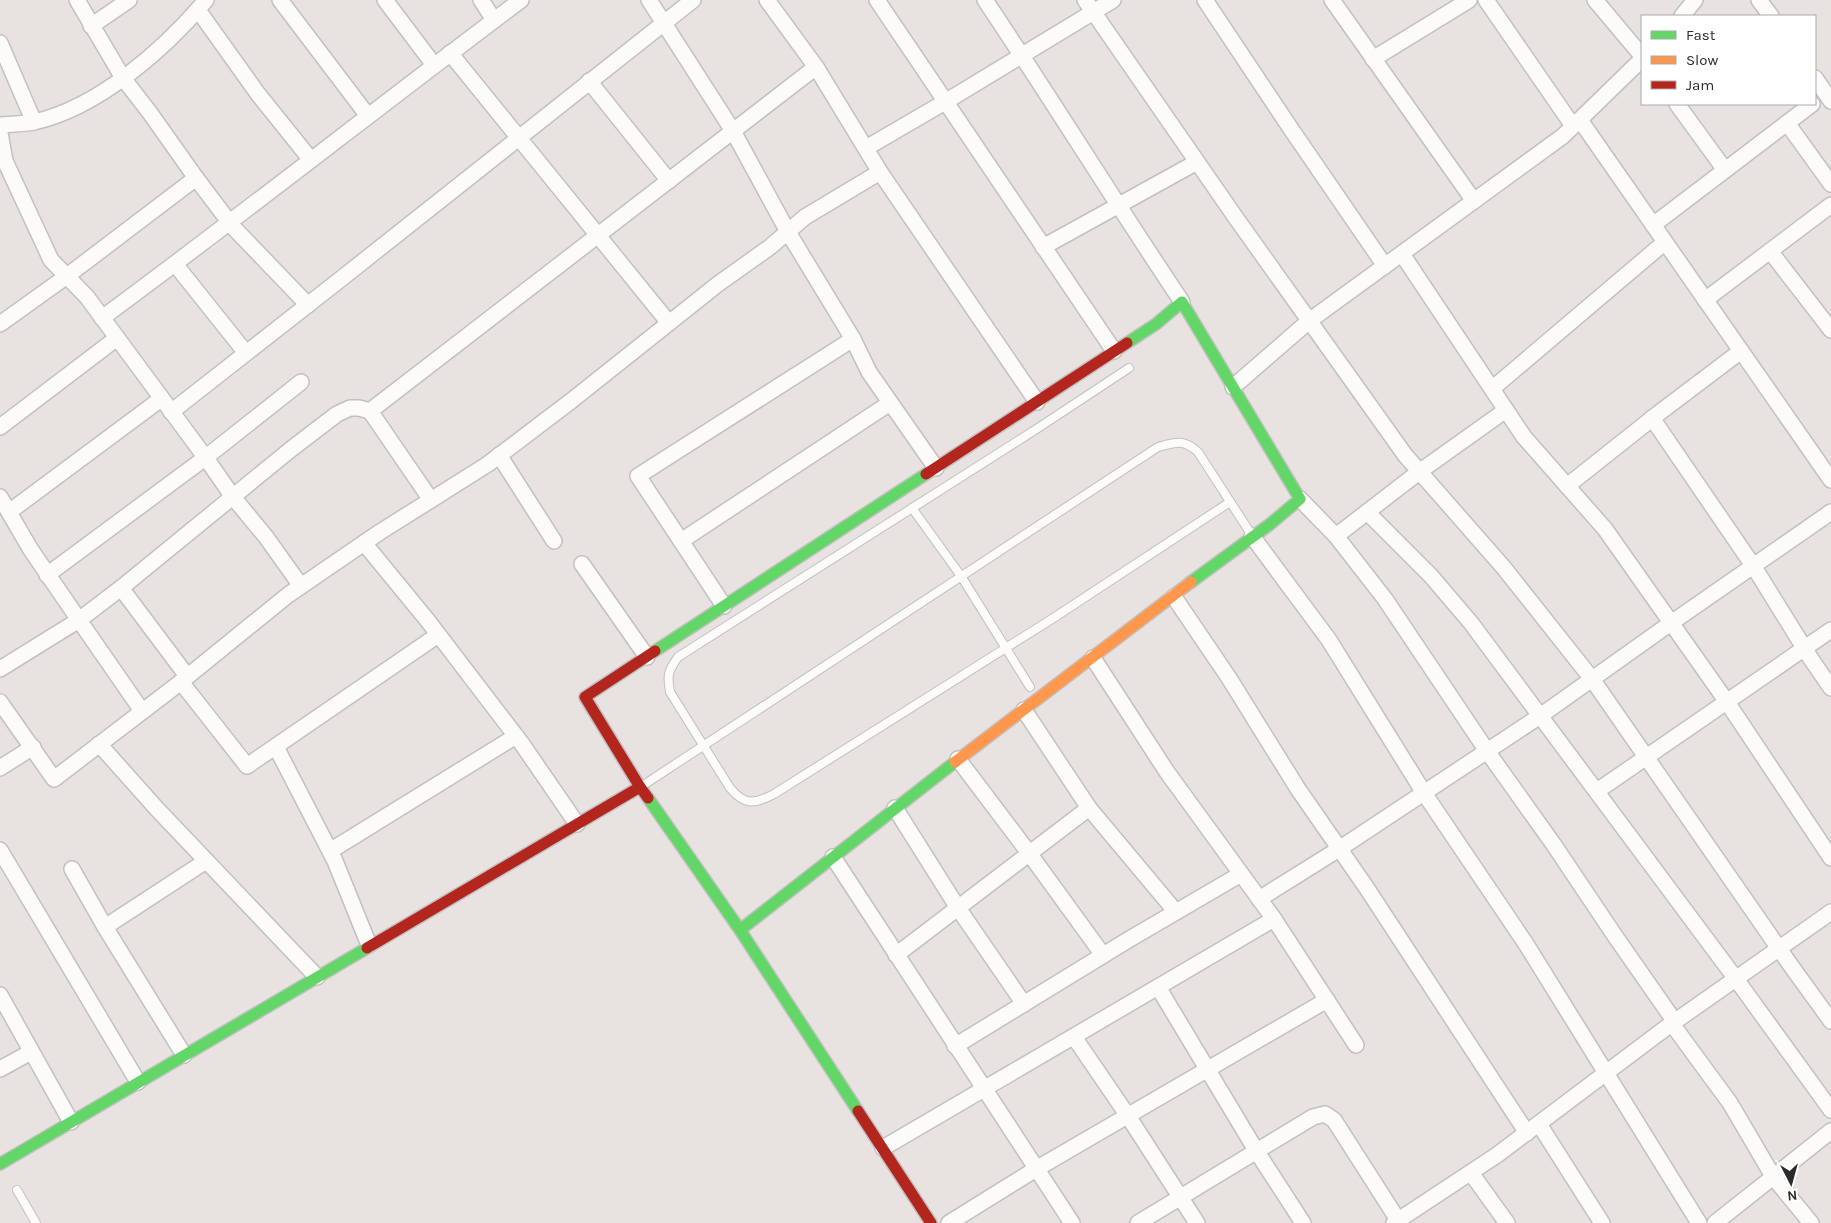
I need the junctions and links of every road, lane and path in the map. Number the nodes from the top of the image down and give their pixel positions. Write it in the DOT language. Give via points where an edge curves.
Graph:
graph roads {
  1 [pos="78,0"];
  2 [pos="129,0"];
  3 [pos="280,0"];
  4 [pos="386,0"];
  5 [pos="482,0"];
  6 [pos="521,0"];
  7 [pos="649,0"];
  8 [pos="693,0"];
  9 [pos="767,0"];
  10 [pos="878,0"];
  11 [pos="985,0"];
  12 [pos="1113,0"];
  13 [pos="1205,0"];
  14 [pos="1332,0"];
  15 [pos="1469,0"];
  16 [pos="1486,0"];
  17 [pos="1596,0"];
  18 [pos="1695,0"];
  19 [pos="1759,0"];
  20 [pos="202,5"];
  21 [pos="1089,6"];
  22 [pos="1683,15"];
  23 [pos="1770,15"];
  24 [pos="494,20"];
  25 [pos="664,22"];
  26 [pos="91,26"];
  27 [pos="0,43"];
  28 [pos="450,53"];
  29 [pos="1022,55"];
  30 [pos="1641,57"];
  31 [pos="1373,59"];
  32 [pos="1641,59"];
  33 [pos="434,65"];
  34 [pos="816,67"];
  35 [pos="123,78"];
  36 [pos="589,81"];
  37 [pos="1816,82"];
  38 [pos="1821,100"];
  39 [pos="945,102"];
  40 [pos="1678,105"];
  41 [pos="1814,105"];
  42 [pos="368,116"];
  43 [pos="34,122"];
  44 [pos="1576,123"];
  45 [pos="1787,123"];
  46 [pos="0,126"];
  47 [pos="734,131"];
  48 [pos="0,133"];
  49 [pos="519,137"];
  50 [pos="866,148"];
  51 [pos="311,160"];
  52 [pos="1197,162"];
  53 [pos="1725,170"];
  54 [pos="880,172"];
  55 [pos="196,178"];
  56 [pos="669,181"];
  57 [pos="1831,184"];
  58 [pos="1474,201"];
  59 [pos="1831,205"];
  60 [pos="1117,206"];
  61 [pos="231,223"];
  62 [pos="1653,225"];
  63 [pos="788,232"];
  64 [pos="598,236"];
  65 [pos="1665,242"];
  66 [pos="1043,247"];
  67 [pos="1770,251"];
  68 [pos="1402,254"];
  69 [pos="175,264"];
  70 [pos="1385,266"];
  71 [pos="67,276"];
  72 [pos="1706,300"];
  73 [pos="1182,302"];
  74 [pos="308,305"];
  75 [pos="102,318"];
  76 [pos="1309,321"];
  77 [pos="669,323"];
  78 [pos="0,324"];
  79 [pos="1831,330"];
  80 [pos="116,338"];
  81 [pos="853,339"];
  82 [pos="1114,351"];
  83 [pos="1741,351"];
  84 [pos="246,354"];
  85 [pos="1129,368"];
  86 [pos="301,382"];
  87 [pos="1233,387"];
  88 [pos="1493,388"];
  89 [pos="161,399"];
  90 [pos="1037,402"];
  91 [pos="890,403"];
  92 [pos="1506,410"];
  93 [pos="370,411"];
  94 [pos="170,412"];
  95 [pos="1652,418"];
  96 [pos="0,426"];
  97 [pos="500,455"];
  98 [pos="205,458"];
  99 [pos="936,468"];
  100 [pos="1420,472"];
  101 [pos="1831,480"];
  102 [pos="1567,486"];
  103 [pos="0,497"];
  104 [pos="233,498"];
  105 [pos="1300,499"];
  106 [pos="431,500"];
  107 [pos="1230,502"];
  108 [pos="912,508"];
  109 [pos="8,512"];
  110 [pos="1368,512"];
  111 [pos="1831,512"];
  112 [pos="1252,536"];
  113 [pos="1336,536"];
  114 [pos="554,541"];
  115 [pos="681,541"];
  116 [pos="364,543"];
  117 [pos="582,564"];
  118 [pos="1754,567"];
  119 [pos="48,575"];
  120 [pos="961,576"];
  121 [pos="301,586"];
  122 [pos="122,588"];
  123 [pos="1174,596"];
  124 [pos="724,606"];
  125 [pos="79,620"];
  126 [pos="1671,623"];
  127 [pos="1831,630"];
  128 [pos="438,635"];
  129 [pos="1006,648"];
  130 [pos="1804,649"];
  131 [pos="647,657"];
  132 [pos="1093,658"];
  133 [pos="0,669"];
  134 [pos="184,679"];
  135 [pos="1592,679"];
  136 [pos="1030,687"];
  137 [pos="1831,688"];
  138 [pos="0,702"];
  139 [pos="1727,702"];
  140 [pos="1024,710"];
  141 [pos="142,711"];
  142 [pos="1540,716"];
  143 [pos="516,736"];
  144 [pos="99,744"];
  145 [pos="704,745"];
  146 [pos="33,747"];
  147 [pos="276,747"];
  148 [pos="1487,751"];
  149 [pos="1647,758"];
  150 [pos="958,759"];
  151 [pos="0,768"];
  152 [pos="640,787"];
  153 [pos="1597,791"];
  154 [pos="1424,793"];
  155 [pos="895,808"];
  156 [pos="1089,808"];
  157 [pos="578,824"];
  158 [pos="1340,849"];
  159 [pos="330,850"];
  160 [pos="1030,854"];
  161 [pos="2,857"];
  162 [pos="833,857"];
  163 [pos="1831,858"];
  164 [pos="206,861"];
  165 [pos="72,869"];
  166 [pos="1241,874"];
  167 [pos="1259,899"];
  168 [pos="958,908"];
  169 [pos="1176,912"];
  170 [pos="1831,912"];
  171 [pos="1274,919"];
  172 [pos="105,928"];
  173 [pos="740,930"];
  174 [pos="370,946"];
  175 [pos="1778,948"];
  176 [pos="896,954"];
  177 [pos="1103,955"];
  178 [pos="317,977"];
  179 [pos="1736,979"];
  180 [pos="1158,987"];
  181 [pos="0,995"];
  182 [pos="1327,1000"];
  183 [pos="1024,1004"];
  184 [pos="1831,1021"];
  185 [pos="1674,1023"];
  186 [pos="1074,1037"];
  187 [pos="1356,1045"];
  188 [pos="955,1046"];
  189 [pos="31,1052"];
  190 [pos="184,1054"];
  191 [pos="0,1069"];
  192 [pos="1207,1070"];
  193 [pos="1606,1074"];
  194 [pos="138,1082"];
  195 [pos="984,1090"];
  196 [pos="1831,1110"];
  197 [pos="1128,1116"];
  198 [pos="71,1122"];
  199 [pos="1533,1128"];
  200 [pos="1831,1131"];
  201 [pos="883,1148"];
  202 [pos="1257,1152"];
  203 [pos="0,1164"];
  204 [pos="1036,1169"];
  205 [pos="1471,1172"];
  206 [pos="1774,1178"];
  207 [pos="17,1190"];
  208 [pos="1180,1198"];
  209 [pos="1403,1220"];
  210 [pos="1719,1222"];
  211 [pos="36,1223"];
  212 [pos="931,1223"];
  213 [pos="949,1223"];
  214 [pos="1072,1223"];
  215 [pos="1138,1223"];
  216 [pos="1197,1223"];
  217 [pos="1303,1223"];
  218 [pos="1507,1223"];
  219 [pos="1602,1223"];
  220 [pos="1699,1223"];
  221 [pos="1811,1223"];
  1 -- 26 [label="street"];
  2 -- 26 [label="street"];
  3 -- 42 [label="street"];
  4 -- 33 [label="street"];
  5 -- 24 [label="street"];
  6 -- 24 [label="street"];
  7 -- 25 [label="street"];
  8 -- 25 [label="street"];
  9 -- 34 [label="street"];
  10 -- 39 [label="street"];
  11 -- 29 [label="street"];
  12 -- 21 [label="street"];
  13 -- 70 [label="street"];
  14 -- 31 [label="street"];
  15 -- 31 [label="street"];
  16 -- 44 [label="street"];
  17 -- 30 [label="street"];
  18 -- 22 [label="street"];
  19 -- 23 [label="street"];
  20 -- 35 [label="street" via="184,26"];
  20 -- 51 [label="street" via="258,94"];
  21 -- 29 [label="street"];
  21 -- 52 [label="street"];
  24 -- 28 [label="street"];
  25 -- 36 [label="street"];
  25 -- 47 [label="street"];
  26 -- 35 [label="street"];
  27 -- 43 [label="street"];
  28 -- 33 [label="street"];
  28 -- 49 [label="street"];
  29 -- 39 [label="street"];
  29 -- 60 [label="street"];
  31 -- 58 [label="street"];
  32 -- 44 [label="street"];
  33 -- 42 [label="street"];
  34 -- 47 [label="street"];
  34 -- 50 [label="street"];
  35 -- 43 [label="street" via="74,108"];
  35 -- 55 [label="street"];
  36 -- 49 [label="street"];
  36 -- 56 [label="street"];
  37 -- 38 [label="street"];
  39 -- 50 [label="street"];
  39 -- 66 [label="street"];
  40 -- 53 [label="street"];
  41 -- 45 [label="street"];
  42 -- 51 [label="street"];
  43 -- 46 [label="street"];
  44 -- 58 [label="street"];
  44 -- 62 [label="street"];
  45 -- 53 [label="street"];
  45 -- 57 [label="street"];
  47 -- 56 [label="street"];
  47 -- 63 [label="street"];
  48 -- 71 [label="street" via="5,161 51,260"];
  49 -- 64 [label="street"];
  49 -- 74 [label="street"];
  50 -- 54 [label="street"];
  51 -- 61 [label="street"];
  52 -- 60 [label="street"];
  52 -- 76 [label="street"];
  53 -- 62 [label="street"];
  54 -- 63 [label="street" via="805,217"];
  54 -- 90 [label="street"];
  55 -- 61 [label="street"];
  55 -- 71 [label="street"];
  56 -- 64 [label="street"];
  58 -- 68 [label="street"];
  59 -- 67 [label="street"];
  60 -- 66 [label="street"];
  60 -- 73 [label="street"];
  61 -- 69 [label="street"];
  61 -- 74 [label="street"];
  62 -- 65 [label="street"];
  63 -- 77 [label="street"];
  63 -- 81 [label="street"];
  64 -- 77 [label="street"];
  64 -- 93 [label="street"];
  65 -- 72 [label="street"];
  65 -- 88 [label="street"];
  66 -- 82 [label="street"];
  67 -- 72 [label="street"];
  67 -- 79 [label="street"];
  68 -- 70 [label="street"];
  68 -- 88 [label="street"];
  69 -- 75 [label="street"];
  69 -- 84 [label="street"];
  70 -- 76 [label="street"];
  71 -- 75 [label="street"];
  71 -- 78 [label="street"];
  72 -- 83 [label="street"];
  73 -- 82 [label="street" via="1156,324"];
  73 -- 87 [label="street"];
  74 -- 84 [label="street"];
  75 -- 80 [label="street"];
  76 -- 87 [label="street"];
  76 -- 100 [label="street" via="1404,455"];
  77 -- 97 [label="street"];
  80 -- 89 [label="street"];
  80 -- 96 [label="street"];
  81 -- 91 [label="street" via="869,372"];
  81 -- 115 [label="street" via="638,476"];
  82 -- 90 [label="street"];
  83 -- 95 [label="street"];
  83 -- 101 [label="street"];
  84 -- 94 [label="street"];
  85 -- 108 [label="lane"];
  86 -- 98 [label="street"];
  87 -- 105 [label="street"];
  88 -- 92 [label="street"];
  89 -- 94 [label="street"];
  89 -- 109 [label="street"];
  90 -- 99 [label="street"];
  91 -- 99 [label="street"];
  91 -- 115 [label="street"];
  92 -- 100 [label="street"];
  92 -- 102 [label="street" via="1524,437"];
  93 -- 104 [label="street" via="350,408 337,414"];
  93 -- 106 [label="street"];
  94 -- 98 [label="street"];
  95 -- 102 [label="street"];
  95 -- 118 [label="street"];
  97 -- 106 [label="street"];
  97 -- 114 [label="street"];
  98 -- 104 [label="street"];
  98 -- 119 [label="street"];
  99 -- 124 [label="street"];
  100 -- 110 [label="street"];
  100 -- 135 [label="street" via="1504,568"];
  102 -- 126 [label="street" via="1605,529"];
  103 -- 109 [label="street"];
  104 -- 121 [label="street"];
  104 -- 122 [label="street"];
  105 -- 112 [label="street"];
  105 -- 113 [label="street"];
  106 -- 116 [label="street"];
  107 -- 112 [label="lane"];
  107 -- 120 [label="lane" via="1198,452 1188,443 1158,447"];
  107 -- 129 [label="lane"];
  108 -- 120 [label="lane"];
  108 -- 145 [label="lane" via="678,657 669,670 670,692"];
  109 -- 119 [label="street"];
  110 -- 113 [label="street"];
  110 -- 142 [label="street" via="1472,623"];
  111 -- 118 [label="street"];
  112 -- 123 [label="street"];
  112 -- 154 [label="street" via="1329,640"];
  113 -- 148 [label="street" via="1385,599"];
  115 -- 124 [label="street"];
  116 -- 121 [label="street"];
  116 -- 128 [label="street"];
  117 -- 131 [label="street"];
  118 -- 126 [label="street"];
  118 -- 130 [label="street"];
  119 -- 125 [label="street"];
  120 -- 129 [label="lane"];
  120 -- 145 [label="lane"];
  121 -- 134 [label="street"];
  122 -- 125 [label="street"];
  122 -- 134 [label="street"];
  123 -- 132 [label="street"];
  123 -- 158 [label="street"];
  124 -- 131 [label="street"];
  125 -- 133 [label="street"];
  125 -- 141 [label="street"];
  126 -- 135 [label="street"];
  126 -- 139 [label="street"];
  127 -- 130 [label="street"];
  128 -- 143 [label="street"];
  128 -- 147 [label="street"];
  129 -- 136 [label="lane"];
  129 -- 145 [label="lane" via="762,801 753,802 737,796"];
  130 -- 137 [label="street"];
  130 -- 139 [label="street"];
  131 -- 152 [label="street" via="585,697"];
  132 -- 140 [label="street"];
  132 -- 166 [label="street" via="1167,772"];
  134 -- 141 [label="street"];
  134 -- 147 [label="street" via="247,766"];
  135 -- 142 [label="street"];
  135 -- 149 [label="street"];
  138 -- 146 [label="street"];
  139 -- 149 [label="street"];
  139 -- 163 [label="street"];
  140 -- 150 [label="street"];
  140 -- 156 [label="street"];
  141 -- 144 [label="street"];
  142 -- 148 [label="street"];
  142 -- 153 [label="street"];
  143 -- 157 [label="street"];
  143 -- 159 [label="street"];
  144 -- 146 [label="street" via="54,779"];
  144 -- 164 [label="street"];
  145 -- 152 [label="lane"];
  146 -- 151 [label="street"];
  147 -- 159 [label="street"];
  148 -- 154 [label="street"];
  148 -- 185 [label="street"];
  149 -- 153 [label="street"];
  149 -- 175 [label="street"];
  150 -- 155 [label="street"];
  150 -- 160 [label="street"];
  152 -- 157 [label="street"];
  152 -- 173 [label="street"];
  153 -- 179 [label="street"];
  154 -- 158 [label="street"];
  154 -- 193 [label="street" via="1526,944"];
  155 -- 162 [label="street"];
  155 -- 168 [label="street"];
  156 -- 160 [label="street"];
  156 -- 169 [label="street"];
  157 -- 174 [label="street"];
  158 -- 167 [label="street"];
  158 -- 199 [label="street"];
  159 -- 174 [label="street"];
  160 -- 168 [label="street"];
  160 -- 177 [label="street"];
  161 -- 194 [label="street"];
  162 -- 173 [label="street"];
  162 -- 176 [label="street"];
  164 -- 172 [label="street"];
  164 -- 178 [label="street"];
  165 -- 172 [label="street"];
  166 -- 167 [label="street"];
  166 -- 169 [label="street"];
  167 -- 171 [label="street"];
  168 -- 176 [label="street"];
  168 -- 183 [label="street"];
  169 -- 177 [label="street"];
  170 -- 175 [label="street"];
  171 -- 180 [label="street"];
  171 -- 182 [label="street"];
  172 -- 190 [label="street"];
  173 -- 201 [label="street"];
  174 -- 178 [label="street"];
  175 -- 179 [label="street"];
  175 -- 184 [label="street"];
  176 -- 188 [label="street"];
  177 -- 183 [label="street"];
  178 -- 190 [label="street"];
  179 -- 185 [label="street"];
  179 -- 196 [label="street"];
  180 -- 186 [label="street"];
  180 -- 192 [label="street"];
  181 -- 189 [label="street"];
  182 -- 187 [label="street"];
  182 -- 192 [label="street"];
  183 -- 188 [label="street"];
  185 -- 193 [label="street"];
  185 -- 206 [label="street" via="1730,1103"];
  186 -- 195 [label="street"];
  186 -- 197 [label="street"];
  188 -- 195 [label="street"];
  189 -- 191 [label="street"];
  189 -- 198 [label="street"];
  190 -- 194 [label="street"];
  192 -- 197 [label="street"];
  192 -- 202 [label="street"];
  193 -- 199 [label="street"];
  193 -- 220 [label="street"];
  194 -- 198 [label="street"];
  195 -- 201 [label="street"];
  195 -- 204 [label="street"];
  197 -- 204 [label="street"];
  197 -- 208 [label="street"];
  198 -- 203 [label="street"];
  199 -- 205 [label="street"];
  199 -- 219 [label="street"];
  200 -- 206 [label="street"];
  201 -- 212 [label="street"];
  202 -- 208 [label="street"];
  202 -- 209 [label="street" via="1325,1114 1334,1120"];
  202 -- 217 [label="street"];
  204 -- 213 [label="street"];
  204 -- 214 [label="street"];
  205 -- 209 [label="street"];
  205 -- 218 [label="street"];
  206 -- 210 [label="street"];
  206 -- 221 [label="street"];
  207 -- 211 [label="lane"];
  208 -- 215 [label="street"];
  208 -- 216 [label="street"];
}
